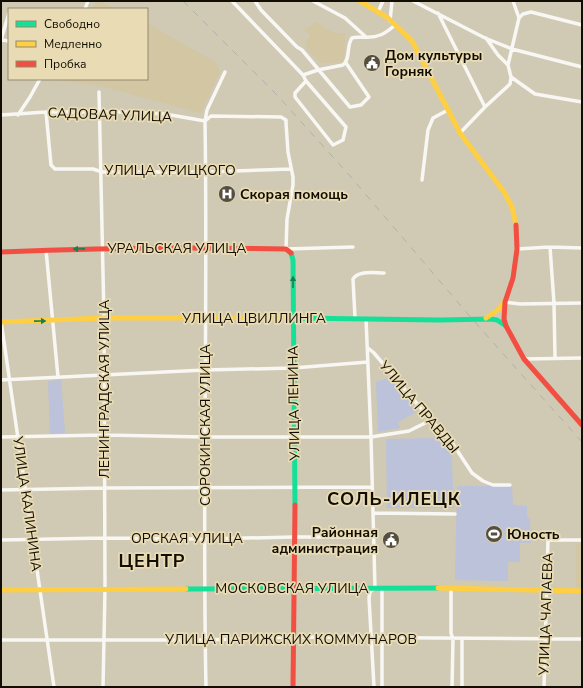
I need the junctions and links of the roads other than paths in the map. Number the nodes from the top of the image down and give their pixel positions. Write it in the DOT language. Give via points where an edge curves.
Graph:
graph roads {
  1 [pos="232,1"];
  2 [pos="255,1"];
  3 [pos="313,1"];
  4 [pos="360,1"];
  5 [pos="383,1"];
  6 [pos="392,1"];
  7 [pos="412,1"];
  8 [pos="513,1"];
  9 [pos="378,12"];
  10 [pos="438,13"];
  11 [pos="8,16"];
  12 [pos="519,18"];
  13 [pos="390,21"];
  14 [pos="395,25"];
  15 [pos="582,25"];
  16 [pos="367,37"];
  17 [pos="485,38"];
  18 [pos="1,40"];
  19 [pos="512,49"];
  20 [pos="346,63"];
  21 [pos="508,65"];
  22 [pos="582,67"];
  23 [pos="318,70"];
  24 [pos="225,72"];
  25 [pos="303,75"];
  26 [pos="511,77"];
  27 [pos="39,80"];
  28 [pos="306,81"];
  29 [pos="99,92"];
  30 [pos="582,102"];
  31 [pos="485,107"];
  32 [pos="448,110"];
  33 [pos="46,112"];
  34 [pos="101,112"];
  35 [pos="18,114"];
  36 [pos="1,115"];
  37 [pos="205,121"];
  38 [pos="286,123"];
  39 [pos="460,133"];
  40 [pos="291,169"];
  41 [pos="102,172"];
  42 [pos="206,172"];
  43 [pos="422,180"];
  44 [pos="353,247"];
  45 [pos="550,247"];
  46 [pos="103,248"];
  47 [pos="205,248"];
  48 [pos="582,248"];
  49 [pos="286,249"];
  50 [pos="517,249"];
  51 [pos="46,250"];
  52 [pos="1,252"];
  53 [pos="384,273"];
  54 [pos="504,302"];
  55 [pos="554,303"];
  56 [pos="582,303"];
  57 [pos="104,318"];
  58 [pos="292,318"];
  59 [pos="355,318"];
  60 [pos="206,319"];
  61 [pos="366,319"];
  62 [pos="485,319"];
  63 [pos="52,321"];
  64 [pos="1,322"];
  65 [pos="506,326"];
  66 [pos="368,348"];
  67 [pos="556,358"];
  68 [pos="582,358"];
  69 [pos="524,359"];
  70 [pos="368,362"];
  71 [pos="293,368"];
  72 [pos="205,370"];
  73 [pos="104,375"];
  74 [pos="58,377"];
  75 [pos="10,379"];
  76 [pos="1,380"];
  77 [pos="431,420"];
  78 [pos="582,424"];
  79 [pos="104,435"];
  80 [pos="1,437"];
  81 [pos="18,437"];
  82 [pos="204,437"];
  83 [pos="294,437"];
  84 [pos="371,437"];
  85 [pos="510,485"];
  86 [pos="295,487"];
  87 [pos="372,487"];
  88 [pos="104,488"];
  89 [pos="204,488"];
  90 [pos="25,489"];
  91 [pos="1,490"];
  92 [pos="373,513"];
  93 [pos="455,514"];
  94 [pos="294,537"];
  95 [pos="374,537"];
  96 [pos="104,538"];
  97 [pos="33,539"];
  98 [pos="204,539"];
  99 [pos="1,540"];
  100 [pos="582,540"];
  101 [pos="204,588"];
  102 [pos="294,588"];
  103 [pos="375,588"];
  104 [pos="451,588"];
  105 [pos="105,589"];
  106 [pos="382,589"];
  107 [pos="1,590"];
  108 [pos="39,590"];
  109 [pos="546,591"];
  110 [pos="582,591"];
  111 [pos="293,637"];
  112 [pos="371,637"];
  113 [pos="381,637"];
  114 [pos="453,639"];
  115 [pos="462,639"];
  116 [pos="545,639"];
  117 [pos="582,639"];
  118 [pos="1,640"];
  119 [pos="104,640"];
  120 [pos="205,640"];
  121 [pos="47,641"];
  122 [pos="54,687"];
  123 [pos="103,687"];
  124 [pos="206,687"];
  125 [pos="292,687"];
  126 [pos="374,687"];
  127 [pos="382,687"];
  128 [pos="452,687"];
  129 [pos="462,687"];
  130 [pos="544,687"];
  1 -- 25 [label="street"];
  2 -- 23 [label="street"];
  3 -- 16 [label="street" via="345,18"];
  4 -- 9 [label="street"];
  5 -- 9 [label="street"];
  6 -- 13 [label="street"];
  7 -- 10 [label="street"];
  8 -- 12 [label="street"];
  9 -- 13 [label="street"];
  10 -- 17 [label="street"];
  10 -- 31 [label="street"];
  11 -- 18 [label="street"];
  12 -- 15 [label="street" via="531,12"];
  12 -- 19 [label="street"];
  13 -- 14 [label="street"];
  14 -- 16 [label="street" via="381,36"];
  14 -- 32 [label="street" via="416,47"];
  16 -- 20 [label="street" via="350,40"];
  17 -- 19 [label="street"];
  17 -- 21 [label="street"];
  19 -- 21 [label="street"];
  19 -- 22 [label="street"];
  20 -- 23 [label="street"];
  20 -- 23 [label="street" via="369,97 361,105 350,107"];
  21 -- 26 [label="street"];
  23 -- 25 [label="street"];
  24 -- 37 [label="street, СОРОКИНСКАЯ УЛИЦА" via="207,110"];
  25 -- 28 [label="street"];
  26 -- 30 [label="street" via="535,94"];
  26 -- 31 [label="street" via="508,87"];
  27 -- 35 [label="street"];
  28 -- 28 [label="street" via="346,127 343,140 333,145 295,97 295,93"];
  29 -- 34 [label="street, ЛЕНИНГРАДСКАЯ УЛИЦА"];
  31 -- 39 [label="street"];
  32 -- 39 [label="street"];
  32 -- 43 [label="street" via="433,118 428,130"];
  33 -- 34 [label="street, САДОВАЯ УЛИЦА"];
  33 -- 35 [label="street, САДОВАЯ УЛИЦА"];
  33 -- 41 [label="street, УЛИЦА УРИЦКОГО" via="51,165 55,169 93,169"];
  34 -- 37 [label="street, САДОВАЯ УЛИЦА" via="165,114"];
  34 -- 41 [label="street, ЛЕНИНГРАДСКАЯ УЛИЦА"];
  35 -- 36 [label="street, САДОВАЯ УЛИЦА"];
  37 -- 38 [label="street, САДОВАЯ УЛИЦА" via="211,116 258,117 281,118 286,120"];
  37 -- 42 [label="street, СОРОКИНСКАЯ УЛИЦА"];
  38 -- 40 [label="street, УЛИЦА ЛЕНИНА"];
  39 -- 50 [label="street" via="508,198 515,219"];
  40 -- 42 [label="street, УЛИЦА УРИЦКОГО"];
  40 -- 49 [label="street, УЛИЦА ЛЕНИНА" via="293,185 287,219"];
  41 -- 42 [label="street, УЛИЦА УРИЦКОГО"];
  41 -- 46 [label="street, ЛЕНИНГРАДСКАЯ УЛИЦА"];
  42 -- 47 [label="street, СОРОКИНСКАЯ УЛИЦА"];
  44 -- 49 [label="street, УРАЛЬСКАЯ УЛИЦА"];
  45 -- 48 [label="street"];
  45 -- 50 [label="street"];
  45 -- 55 [label="street"];
  46 -- 47 [label="street, УРАЛЬСКАЯ УЛИЦА"];
  46 -- 51 [label="street, УРАЛЬСКАЯ УЛИЦА, one-way"];
  46 -- 57 [label="street, ЛЕНИНГРАДСКАЯ УЛИЦА"];
  47 -- 49 [label="street, УРАЛЬСКАЯ УЛИЦА"];
  47 -- 60 [label="street, СОРОКИНСКАЯ УЛИЦА"];
  58 -- 49 [label="street, УЛИЦА ЛЕНИНА, one-way" via="293,260 291,253"];
  50 -- 54 [label="street" via="513,278"];
  51 -- 52 [label="street, УРАЛЬСКАЯ УЛИЦА"];
  51 -- 63 [label="street"];
  53 -- 59 [label="street" via="360,274 354,277"];
  54 -- 55 [label="street"];
  54 -- 62 [label="street"];
  54 -- 65 [label="street"];
  55 -- 56 [label="street"];
  55 -- 67 [label="street"];
  57 -- 60 [label="street, УЛИЦА ЦВИЛЛИНГА"];
  57 -- 63 [label="street, УЛИЦА ЦВИЛЛИНГА"];
  57 -- 73 [label="street, ЛЕНИНГРАДСКАЯ УЛИЦА"];
  58 -- 59 [label="street, УЛИЦА ЦВИЛЛИНГА"];
  58 -- 60 [label="street, УЛИЦА ЦВИЛЛИНГА"];
  58 -- 71 [label="street, УЛИЦА ЛЕНИНА"];
  59 -- 61 [label="street, УЛИЦА ЦВИЛЛИНГА"];
  60 -- 72 [label="street, СОРОКИНСКАЯ УЛИЦА"];
  61 -- 62 [label="street, УЛИЦА ЦВИЛЛИНГА"];
  61 -- 66 [label="street"];
  62 -- 65 [label="street, УЛИЦА ЦВИЛЛИНГА" via="497,320"];
  64 -- 63 [label="street, УЛИЦА ЦВИЛЛИНГА, one-way"];
  63 -- 74 [label="street"];
  64 -- 75 [label="street, УЛИЦА КАЛИНИНА"];
  65 -- 69 [label="street"];
  66 -- 70 [label="street"];
  66 -- 77 [label="street, УЛИЦА ПРАВДЫ"];
  67 -- 68 [label="street"];
  67 -- 69 [label="street"];
  69 -- 78 [label="street"];
  70 -- 71 [label="street"];
  70 -- 84 [label="street"];
  71 -- 72 [label="street"];
  71 -- 83 [label="street, УЛИЦА ЛЕНИНА"];
  72 -- 73 [label="street"];
  72 -- 82 [label="street, СОРОКИНСКАЯ УЛИЦА"];
  73 -- 74 [label="street"];
  73 -- 79 [label="street, ЛЕНИНГРАДСКАЯ УЛИЦА"];
  74 -- 75 [label="street"];
  75 -- 76 [label="street"];
  75 -- 81 [label="street, УЛИЦА КАЛИНИНА"];
  77 -- 84 [label="street" via="409,431"];
  77 -- 85 [label="street, УЛИЦА ПРАВДЫ" via="451,441 472,473 493,485"];
  79 -- 81 [label="street"];
  79 -- 82 [label="street"];
  79 -- 88 [label="street, ЛЕНИНГРАДСКАЯ УЛИЦА"];
  80 -- 81 [label="street"];
  81 -- 90 [label="street, УЛИЦА КАЛИНИНА"];
  82 -- 83 [label="street"];
  82 -- 89 [label="street, СОРОКИНСКАЯ УЛИЦА"];
  83 -- 84 [label="street"];
  83 -- 86 [label="street, УЛИЦА ЛЕНИНА"];
  84 -- 87 [label="street"];
  86 -- 87 [label="street"];
  86 -- 89 [label="street"];
  86 -- 94 [label="street, УЛИЦА ЛЕНИНА"];
  87 -- 92 [label="street"];
  88 -- 89 [label="street"];
  88 -- 90 [label="street"];
  88 -- 96 [label="street, ЛЕНИНГРАДСКАЯ УЛИЦА"];
  89 -- 98 [label="street, СОРОКИНСКАЯ УЛИЦА"];
  90 -- 91 [label="street"];
  90 -- 97 [label="street, УЛИЦА КАЛИНИНА"];
  92 -- 93 [label="street"];
  92 -- 95 [label="street"];
  94 -- 95 [label="street, ОРСКАЯ УЛИЦА"];
  94 -- 98 [label="street, ОРСКАЯ УЛИЦА"];
  94 -- 102 [label="street, УЛИЦА ЛЕНИНА"];
  95 -- 103 [label="street"];
  96 -- 97 [label="street, ОРСКАЯ УЛИЦА"];
  96 -- 98 [label="street, ОРСКАЯ УЛИЦА"];
  96 -- 105 [label="street, ЛЕНИНГРАДСКАЯ УЛИЦА"];
  97 -- 99 [label="street, ОРСКАЯ УЛИЦА"];
  97 -- 108 [label="street, УЛИЦА КАЛИНИНА"];
  98 -- 101 [label="street, СОРОКИНСКАЯ УЛИЦА"];
  100 -- 109 [label="street, УЛИЦА ЧАПАЕВА" via="548,540"];
  101 -- 102 [label="street, МОСКОВСКАЯ УЛИЦА"];
  101 -- 105 [label="street, МОСКОВСКАЯ УЛИЦА"];
  101 -- 120 [label="street, СОРОКИНСКАЯ УЛИЦА"];
  102 -- 103 [label="street, МОСКОВСКАЯ УЛИЦА"];
  102 -- 111 [label="street, УЛИЦА ЛЕНИНА"];
  103 -- 106 [label="street, МОСКОВСКАЯ УЛИЦА"];
  103 -- 112 [label="street" via="370,592 369,598"];
  104 -- 106 [label="street, МОСКОВСКАЯ УЛИЦА"];
  104 -- 109 [label="street, МОСКОВСКАЯ УЛИЦА"];
  104 -- 114 [label="street"];
  105 -- 108 [label="street, МОСКОВСКАЯ УЛИЦА"];
  105 -- 119 [label="street, ЛЕНИНГРАДСКАЯ УЛИЦА"];
  106 -- 113 [label="street"];
  107 -- 108 [label="street, МОСКОВСКАЯ УЛИЦА"];
  108 -- 121 [label="street, УЛИЦА КАЛИНИНА"];
  109 -- 110 [label="street, МОСКОВСКАЯ УЛИЦА"];
  109 -- 116 [label="street, УЛИЦА ЧАПАЕВА"];
  111 -- 112 [label="street, УЛИЦА ПАРИЖСКИХ КОММУНАРОВ"];
  111 -- 120 [label="street, УЛИЦА ПАРИЖСКИХ КОММУНАРОВ"];
  111 -- 125 [label="street, УЛИЦА ЛЕНИНА"];
  112 -- 113 [label="street, УЛИЦА ПАРИЖСКИХ КОММУНАРОВ"];
  112 -- 126 [label="street"];
  113 -- 114 [label="street, УЛИЦА ПАРИЖСКИХ КОММУНАРОВ"];
  113 -- 127 [label="street"];
  114 -- 115 [label="street, УЛИЦА ПАРИЖСКИХ КОММУНАРОВ"];
  114 -- 128 [label="street"];
  115 -- 116 [label="street, УЛИЦА ПАРИЖСКИХ КОММУНАРОВ"];
  115 -- 129 [label="street"];
  116 -- 117 [label="street, УЛИЦА ПАРИЖСКИХ КОММУНАРОВ"];
  116 -- 130 [label="street, УЛИЦА ЧАПАЕВА"];
  118 -- 121 [label="street, УЛИЦА ПАРИЖСКИХ КОММУНАРОВ"];
  119 -- 120 [label="street, УЛИЦА ПАРИЖСКИХ КОММУНАРОВ"];
  119 -- 121 [label="street, УЛИЦА ПАРИЖСКИХ КОММУНАРОВ"];
  119 -- 123 [label="street, ЛЕНИНГРАДСКАЯ УЛИЦА"];
  120 -- 124 [label="street, СОРОКИНСКАЯ УЛИЦА"];
  121 -- 122 [label="street, УЛИЦА КАЛИНИНА"];
}
